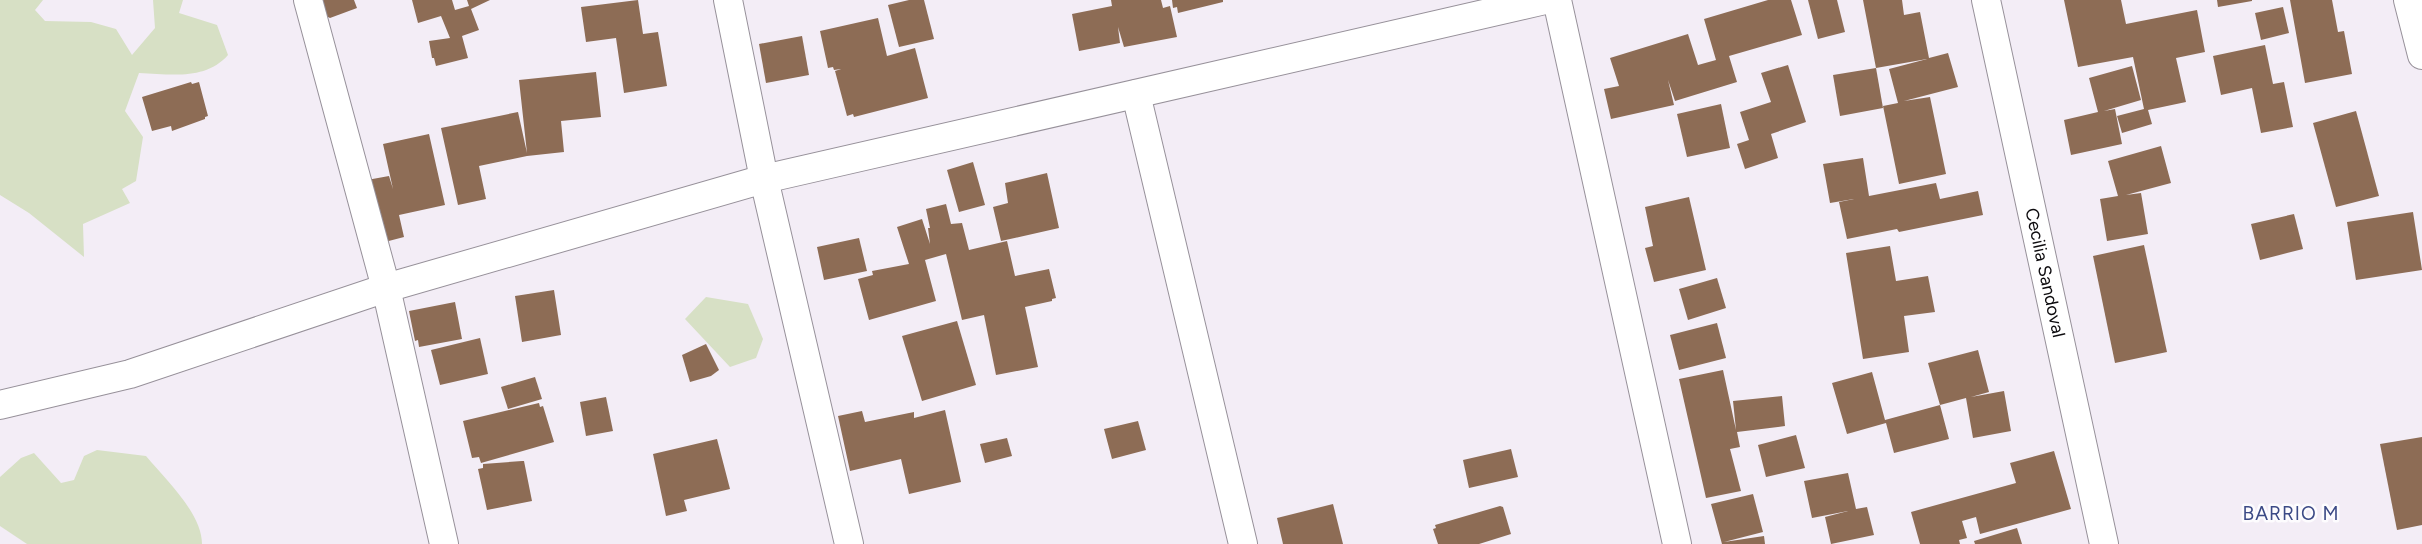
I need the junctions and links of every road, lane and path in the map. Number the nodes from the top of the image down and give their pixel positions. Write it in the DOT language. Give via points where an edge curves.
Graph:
graph roads {
  1 [pos="308,0"];
  2 [pos="728,0"];
  3 [pos="1545,0"];
  4 [pos="1557,0"];
  5 [pos="1986,0"];
  6 [pos="2408,0"];
  7 [pos="2422,55"];
  8 [pos="1136,94"];
  9 [pos="764,179"];
  10 [pos="386,288"];
  11 [pos="0,405"];
  12 [pos="444,544"];
  13 [pos="849,544"];
  14 [pos="1244,544"];
  15 [pos="1677,544"];
  16 [pos="2104,544"];
  1 -- 10 [label="street"];
  2 -- 9 [label="street"];
  3 -- 8 [label="street"];
  4 -- 15 [label="street"];
  5 -- 16 [label="street, Cecilia Sandoval"];
  6 -- 7 [label="street"];
  8 -- 9 [label="street"];
  8 -- 14 [label="street"];
  9 -- 10 [label="street"];
  9 -- 13 [label="street"];
  10 -- 11 [label="street" via="130,374"];
  10 -- 12 [label="street"];
}
